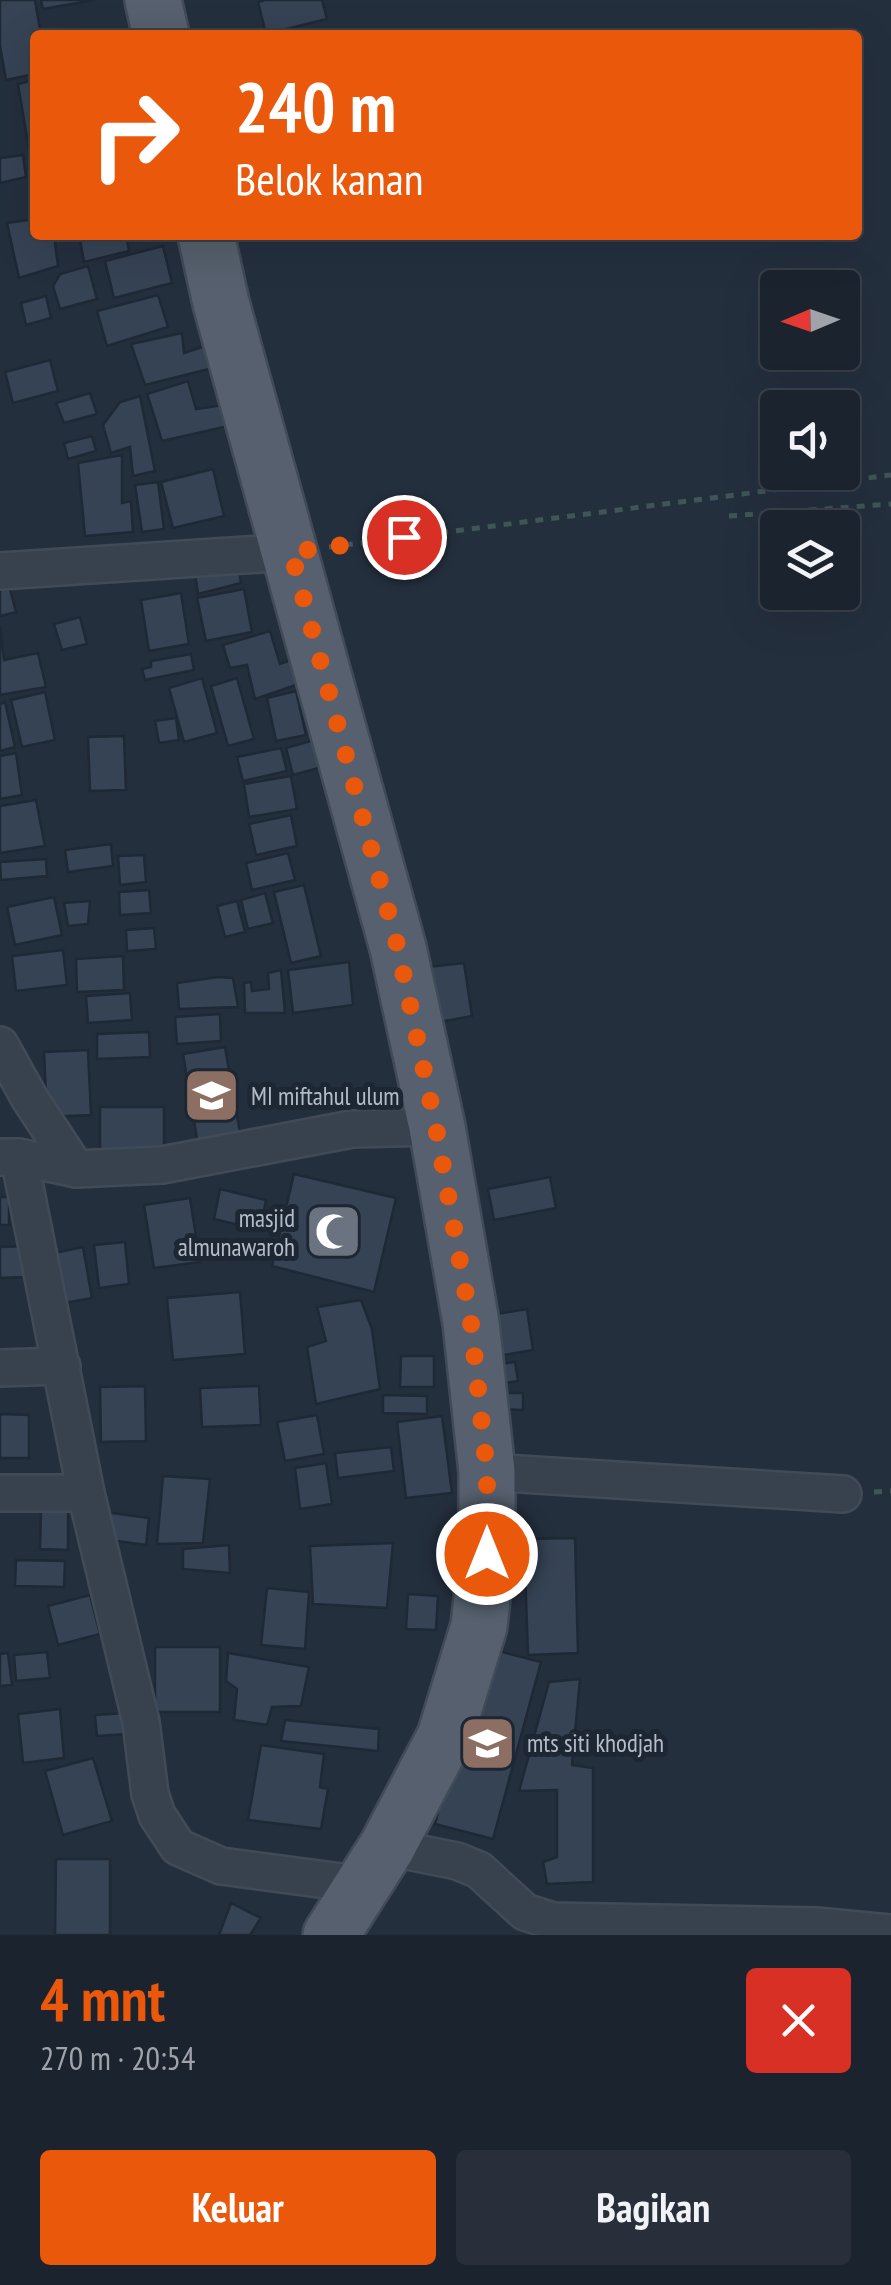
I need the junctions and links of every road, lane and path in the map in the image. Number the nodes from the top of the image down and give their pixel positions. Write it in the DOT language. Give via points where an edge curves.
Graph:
graph roads {
  1 [pos="153,0"];
  2 [pos="159,30"];
  3 [pos="207,240"];
  4 [pos="891,475"];
  5 [pos="891,504"];
  6 [pos="730,516"];
  7 [pos="291,552"];
  8 [pos="0,571"];
  9 [pos="0,1045"];
  10 [pos="436,1127"];
  11 [pos="10,1157"];
  12 [pos="76,1169"];
  13 [pos="62,1366"];
  14 [pos="0,1368"];
  15 [pos="487,1472"];
  16 [pos="0,1493"];
  17 [pos="86,1493"];
  18 [pos="843,1494"];
  19 [pos="376,1866"];
  20 [pos="553,1928"];
  21 [pos="645,1928"];
  22 [pos="891,1933"];
  23 [pos="332,1935"];
  1 -- 2 [label="main road"];
  3 -- 7 [label="main road"];
  4 -- 7 [label="path"];
  5 -- 6 [label="path"];
  7 -- 8 [label="street"];
  7 -- 10 [label="main road" via="398,948"];
  9 -- 12 [label="street"];
  10 -- 12 [label="street" via="352,1129 162,1165"];
  10 -- 15 [label="main road" via="471,1323"];
  11 -- 12 [label="street"];
  11 -- 13 [label="street"];
  13 -- 14 [label="street"];
  13 -- 17 [label="street"];
  15 -- 18 [label="street"];
  15 -- 19 [label="main road" via="478,1626 445,1737"];
  16 -- 17 [label="street"];
  17 -- 19 [label="street" via="141,1722 150,1794 164,1830 178,1846 221,1866"];
  19 -- 20 [label="street" via="457,1861 480,1870"];
  19 -- 23 [label="main road"];
  20 -- 21 [label="street"];
  21 -- 22 [label="street" via="816,1926"];
}
